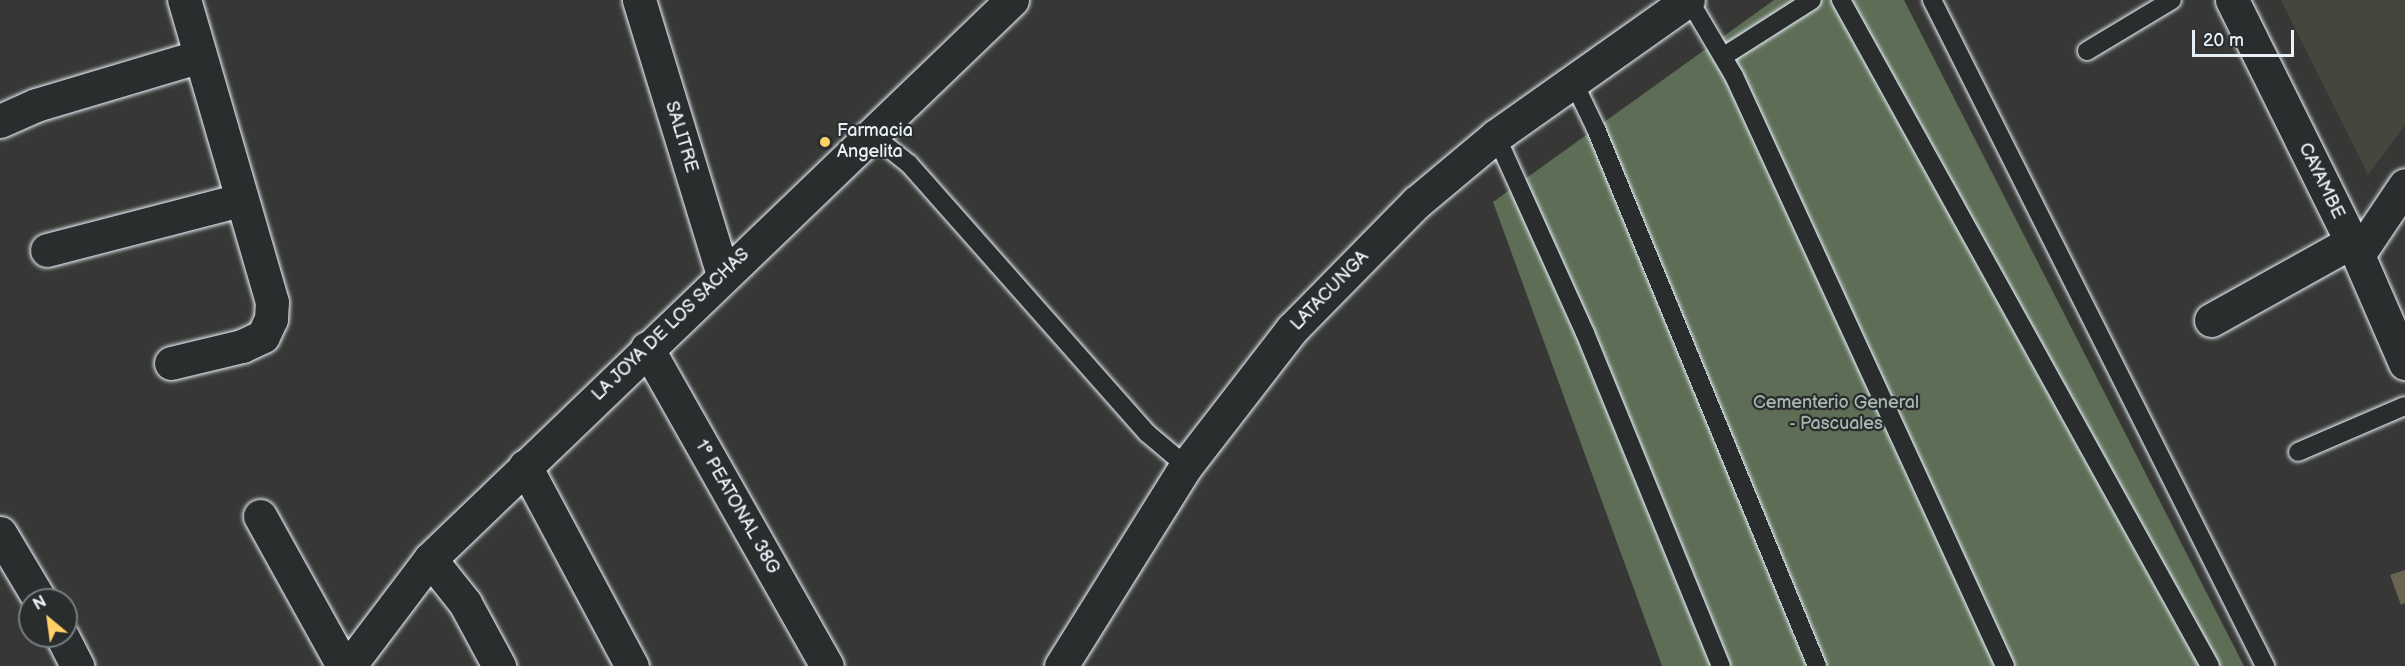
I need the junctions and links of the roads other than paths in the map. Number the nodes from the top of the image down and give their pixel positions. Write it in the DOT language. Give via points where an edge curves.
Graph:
graph roads {
  1 [pos="184,0"];
  2 [pos="639,0"];
  3 [pos="1012,0"];
  4 [pos="1689,0"];
  5 [pos="1812,0"];
  6 [pos="1841,0"];
  7 [pos="1932,0"];
  8 [pos="2172,0"];
  9 [pos="2238,3"];
  10 [pos="2087,51"];
  11 [pos="200,56"];
  12 [pos="1724,56"];
  13 [pos="1573,81"];
  14 [pos="0,121"];
  15 [pos="871,134"];
  16 [pos="1496,136"];
  17 [pos="2405,185"];
  18 [pos="241,200"];
  19 [pos="2355,249"];
  20 [pos="47,250"];
  21 [pos="723,274"];
  22 [pos="2211,320"];
  23 [pos="647,348"];
  24 [pos="171,363"];
  25 [pos="2405,363"];
  26 [pos="2405,406"];
  27 [pos="2298,452"];
  28 [pos="525,466"];
  29 [pos="1186,466"];
  30 [pos="260,516"];
  31 [pos="0,533"];
  32 [pos="430,560"];
  33 [pos="33,588"];
  34 [pos="68,648"];
  35 [pos="77,666"];
  36 [pos="343,666"];
  37 [pos="349,666"];
  38 [pos="499,666"];
  39 [pos="632,666"];
  40 [pos="827,666"];
  41 [pos="1062,666"];
  42 [pos="1721,666"];
  43 [pos="1817,666"];
  44 [pos="2005,666"];
  45 [pos="2210,666"];
  46 [pos="2265,666"];
  1 -- 11 [label="street"];
  2 -- 21 [label="street, SALITRE"];
  3 -- 15 [label="street, LA JOYA DE LOS SACHAS"];
  4 -- 12 [label="lane"];
  4 -- 13 [label="street, LATACUNGA"];
  5 -- 12 [label="lane"];
  6 -- 45 [label="lane"];
  7 -- 46 [label="lane"];
  8 -- 10 [label="lane"];
  9 -- 19 [label="street, CAYAMBE"];
  11 -- 14 [label="street" via="36,105"];
  11 -- 18 [label="street"];
  12 -- 44 [label="lane"];
  13 -- 16 [label="street, LATACUNGA"];
  13 -- 43 [label="lane"];
  15 -- 21 [label="street, LA JOYA DE LOS SACHAS"];
  15 -- 29 [label="lane" via="909,164 1147,433"];
  16 -- 29 [label="street, LATACUNGA" via="1418,202 1292,329"];
  16 -- 42 [label="lane" via="1585,333"];
  17 -- 19 [label="street"];
  18 -- 20 [label="street"];
  18 -- 24 [label="street" via="272,302 271,319 263,336 242,346"];
  19 -- 22 [label="street"];
  19 -- 25 [label="street, CAYAMBE"];
  21 -- 23 [label="street, LA JOYA DE LOS SACHAS"];
  23 -- 28 [label="street, LA JOYA DE LOS SACHAS"];
  23 -- 40 [label="street, 1° PEATONAL 38G"];
  26 -- 27 [label="lane"];
  28 -- 32 [label="street, LA JOYA DE LOS SACHAS"];
  28 -- 39 [label="street"];
  29 -- 41 [label="street, LATACUNGA"];
  30 -- 36 [label="street"];
  31 -- 33 [label="street"];
  32 -- 37 [label="street, LA JOYA DE LOS SACHAS"];
  32 -- 38 [label="street" via="465,603"];
  34 -- 35 [label="street"];
}
